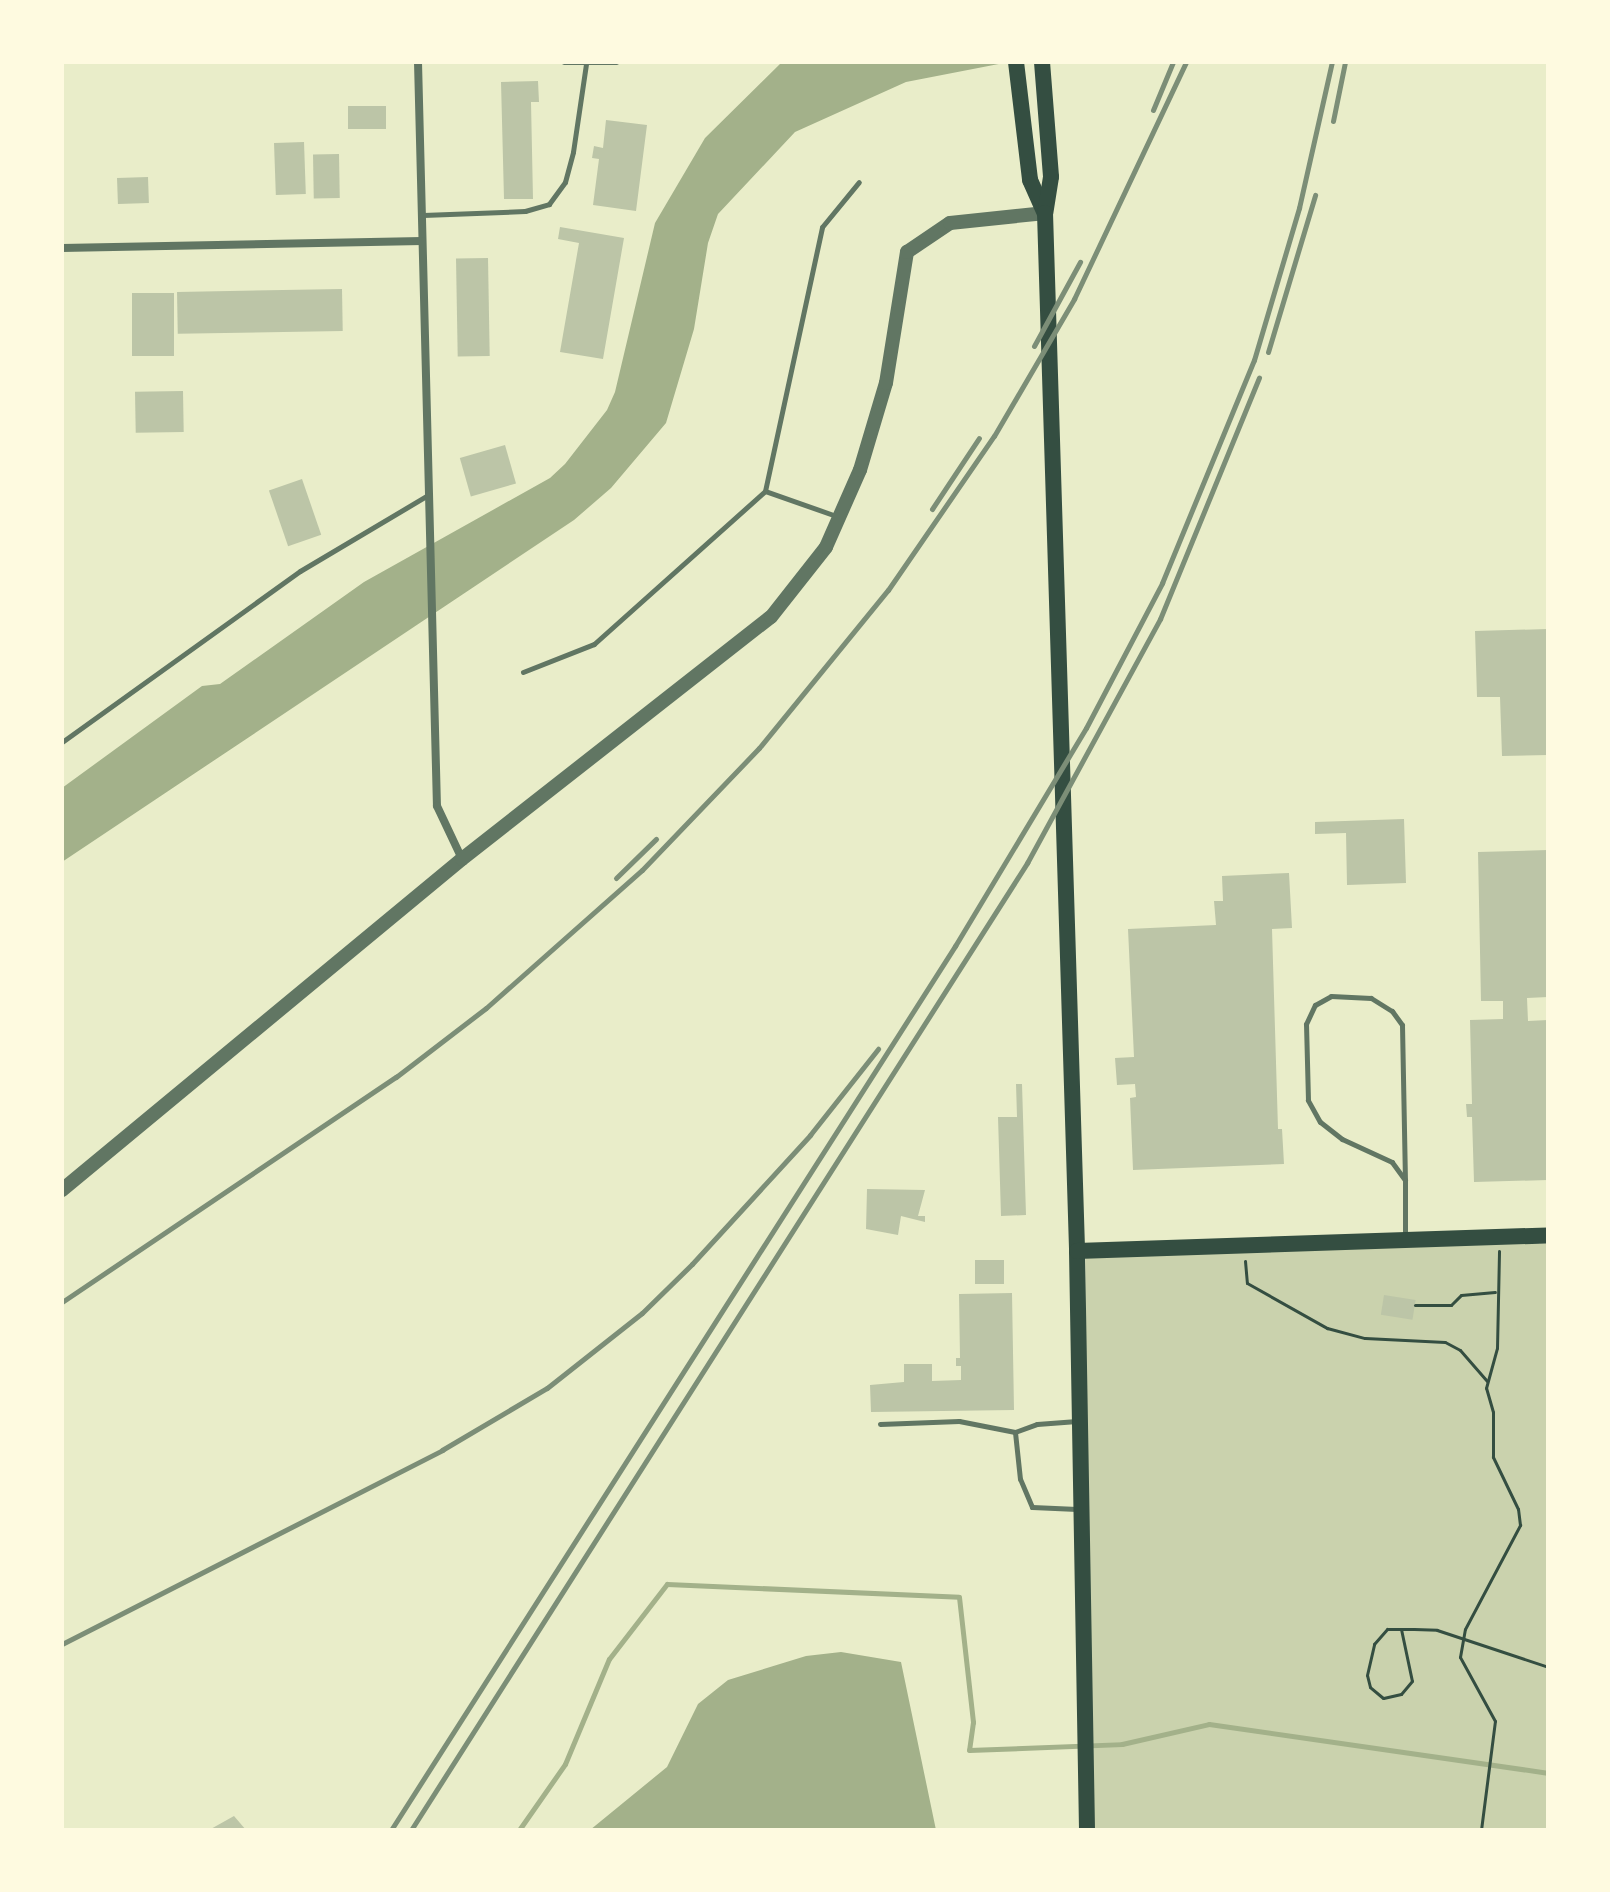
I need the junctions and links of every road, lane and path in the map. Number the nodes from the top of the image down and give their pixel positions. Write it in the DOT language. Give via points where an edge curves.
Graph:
graph roads {
  1 [pos="418,62"];
  2 [pos="564,62"];
  3 [pos="616,62"];
  4 [pos="1016,62"];
  5 [pos="1042,62"];
  6 [pos="586,64"];
  7 [pos="859,182"];
  8 [pos="1045,213"];
  9 [pos="422,215"];
  10 [pos="422,241"];
  11 [pos="62,248"];
  12 [pos="765,491"];
  13 [pos="428,495"];
  14 [pos="840,517"];
  15 [pos="523,672"];
  16 [pos="62,742"];
  17 [pos="462,859"];
  18 [pos="1405,1180"];
  19 [pos="62,1190"];
  20 [pos="1548,1235"];
  21 [pos="1501,1236"];
  22 [pos="1405,1240"];
  23 [pos="1243,1245"];
  24 [pos="1077,1251"];
  25 [pos="1497,1292"];
  26 [pos="1415,1305"];
  27 [pos="1487,1381"];
  28 [pos="1080,1420"];
  29 [pos="880,1424"];
  30 [pos="1015,1432"];
  31 [pos="1082,1510"];
  32 [pos="1401,1629"];
  33 [pos="1464,1637"];
  34 [pos="1548,1667"];
  35 [pos="1087,1830"];
  36 [pos="1481,1830"];
  1 -- 9 [label="street"];
  2 -- 6 [label="lane"];
  3 -- 6 [label="lane"];
  4 -- 8 [label="main road" via="1030,180"];
  5 -- 8 [label="main road" via="1051,177"];
  6 -- 9 [label="lane" via="573,152 565,182 549,204 525,211"];
  7 -- 12 [label="lane" via="822,227"];
  8 -- 14 [label="street" via="950,223 907,252 886,383"];
  8 -- 24 [label="main road"];
  9 -- 10 [label="street"];
  10 -- 11 [label="street"];
  10 -- 13 [label="street"];
  12 -- 14 [label="lane"];
  12 -- 15 [label="lane" via="594,644"];
  13 -- 16 [label="lane" via="300,571"];
  13 -- 17 [label="street" via="437,806"];
  14 -- 17 [label="street" via="826,547 771,617"];
  17 -- 19 [label="street"];
  18 -- 18 [label="lane" via="1402,1025 1371,998 1331,996 1315,1005 1306,1024 1308,1100 1320,1122 1342,1139 1392,1162"];
  18 -- 22 [label="lane"];
  20 -- 21 [label="main road"];
  21 -- 22 [label="main road"];
  21 -- 25 [label="path"];
  22 -- 23 [label="main road"];
  23 -- 24 [label="main road"];
  23 -- 27 [label="path" via="1247,1283 1268,1297 1327,1328 1365,1338 1445,1342 1460,1350"];
  24 -- 28 [label="main road"];
  25 -- 26 [label="path" via="1461,1295 1451,1305"];
  25 -- 27 [label="path" via="1497,1348"];
  27 -- 33 [label="path" via="1493,1457 1518,1509 1520,1525"];
  28 -- 30 [label="lane"];
  28 -- 31 [label="main road"];
  29 -- 30 [label="lane" via="959,1421"];
  30 -- 31 [label="lane" via="1020,1479 1032,1507"];
  31 -- 35 [label="main road"];
  32 -- 32 [label="path" via="1412,1681 1401,1694 1383,1698 1370,1687 1370,1657 1380,1634"];
  32 -- 33 [label="path"];
  33 -- 34 [label="path"];
  33 -- 36 [label="path" via="1460,1657 1492,1710"];
}
